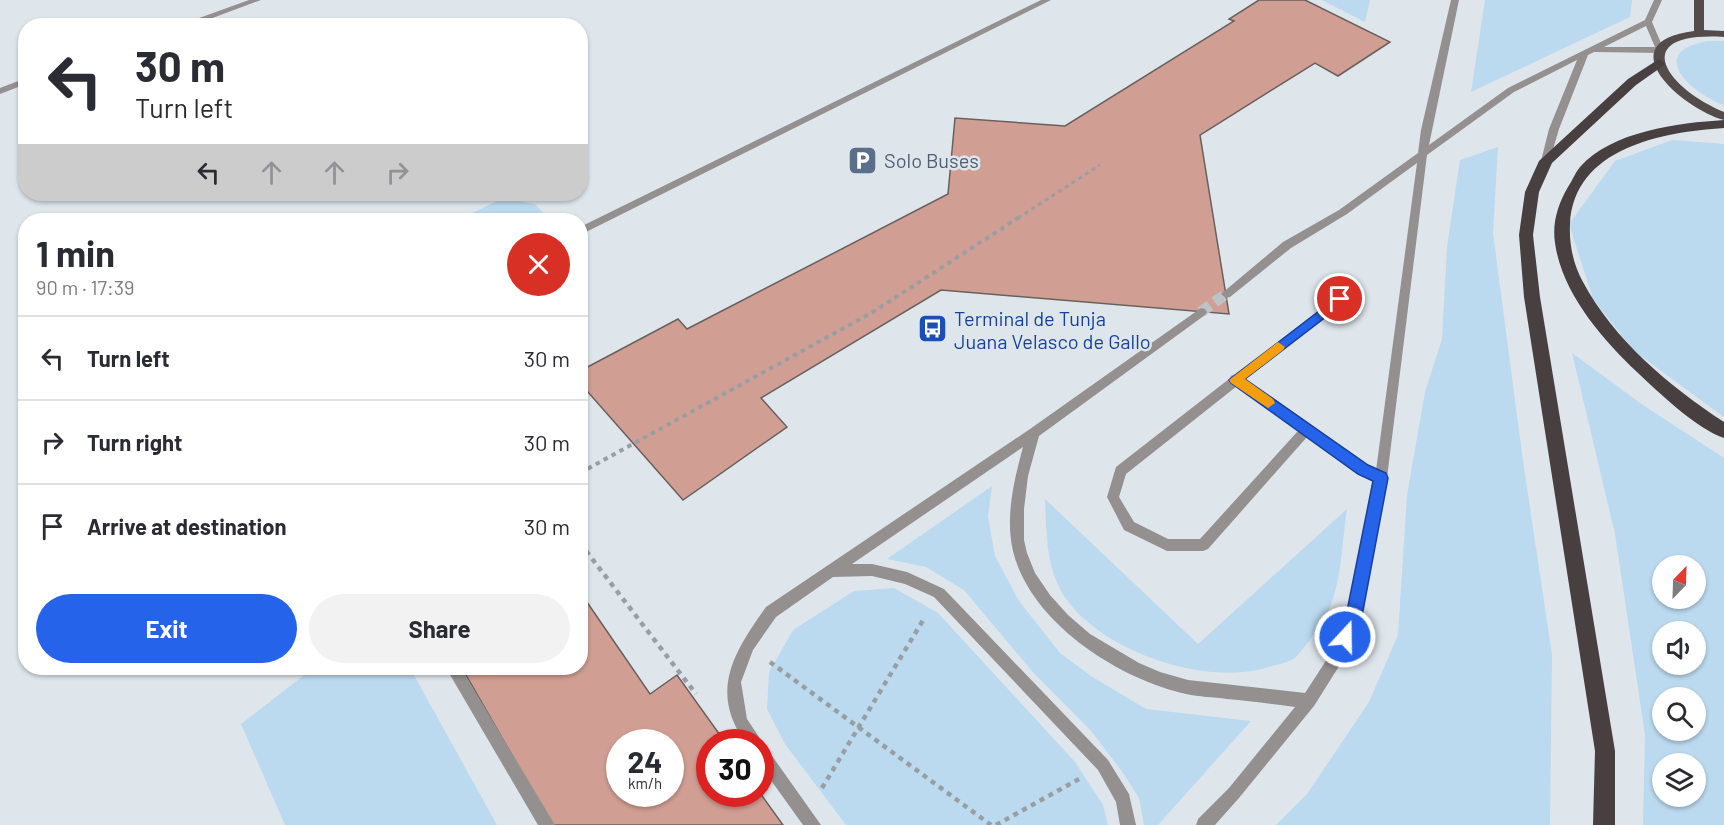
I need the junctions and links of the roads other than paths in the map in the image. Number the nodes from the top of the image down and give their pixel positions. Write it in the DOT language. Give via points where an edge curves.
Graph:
graph roads {
  1 [pos="257,0"];
  2 [pos="1047,0"];
  3 [pos="1455,0"];
  4 [pos="1658,0"];
  5 [pos="1699,0"];
  6 [pos="204,18"];
  7 [pos="1648,22"];
  8 [pos="1699,33"];
  9 [pos="1724,34"];
  10 [pos="1588,52"];
  11 [pos="1659,57"];
  12 [pos="18,84"];
  13 [pos="0,91"];
  14 [pos="1724,116"];
  15 [pos="1724,124"];
  16 [pos="1546,161"];
  17 [pos="588,228"];
  18 [pos="1226,294"];
  19 [pos="1340,299"];
  20 [pos="1201,312"];
  21 [pos="1235,380"];
  22 [pos="1306,430"];
  23 [pos="1724,431"];
  24 [pos="1034,433"];
  25 [pos="1381,478"];
  26 [pos="830,571"];
  27 [pos="457,675"];
  28 [pos="1309,701"];
  29 [pos="745,729"];
  30 [pos="774,771"];
  31 [pos="809,820"];
  32 [pos="547,825"];
  33 [pos="1128,825"];
  34 [pos="1204,825"];
  35 [pos="1604,825"];
  1 -- 6 [label="street"];
  2 -- 17 [label="street"];
  3 -- 25 [label="street" via="1426,130"];
  4 -- 7 [label="street"];
  5 -- 8 [label="main road"];
  7 -- 10 [label="street"];
  7 -- 11 [label="street"];
  8 -- 9 [label="main road"];
  8 -- 11 [label="main road" via="1665,43"];
  10 -- 11 [label="street"];
  10 -- 16 [label="street" via="1557,120"];
  10 -- 18 [label="street" via="1511,90 1344,212 1287,245"];
  11 -- 14 [label="main road" via="1667,79 1685,95"];
  11 -- 16 [label="highway"];
  12 -- 13 [label="street"];
  15 -- 23 [label="highway" via="1677,128 1634,140 1596,159 1571,186 1560,220 1566,263 1591,311 1635,363 1697,415"];
  16 -- 35 [label="highway" via="1532,192 1526,235 1532,297 1605,751"];
  19 -- 21 [label="street"];
  20 -- 24 [label="street"];
  21 -- 22 [label="street"];
  21 -- 22 [label="street" via="1120,471 1113,497 1129,526 1167,545 1203,545"];
  22 -- 25 [label="street"];
  24 -- 26 [label="street"];
  24 -- 28 [label="street" via="1020,488 1020,553 1040,594 1067,625 1128,667 1183,686"];
  25 -- 28 [label="street" via="1354,616 1336,658"];
  26 -- 29 [label="street" via="771,612 747,646 734,682 740,722"];
  26 -- 33 [label="street" via="872,570 907,578 939,594 1103,765 1123,800"];
  27 -- 32 [label="street"];
  28 -- 34 [label="street"];
  30 -- 31 [label="street"];
}
